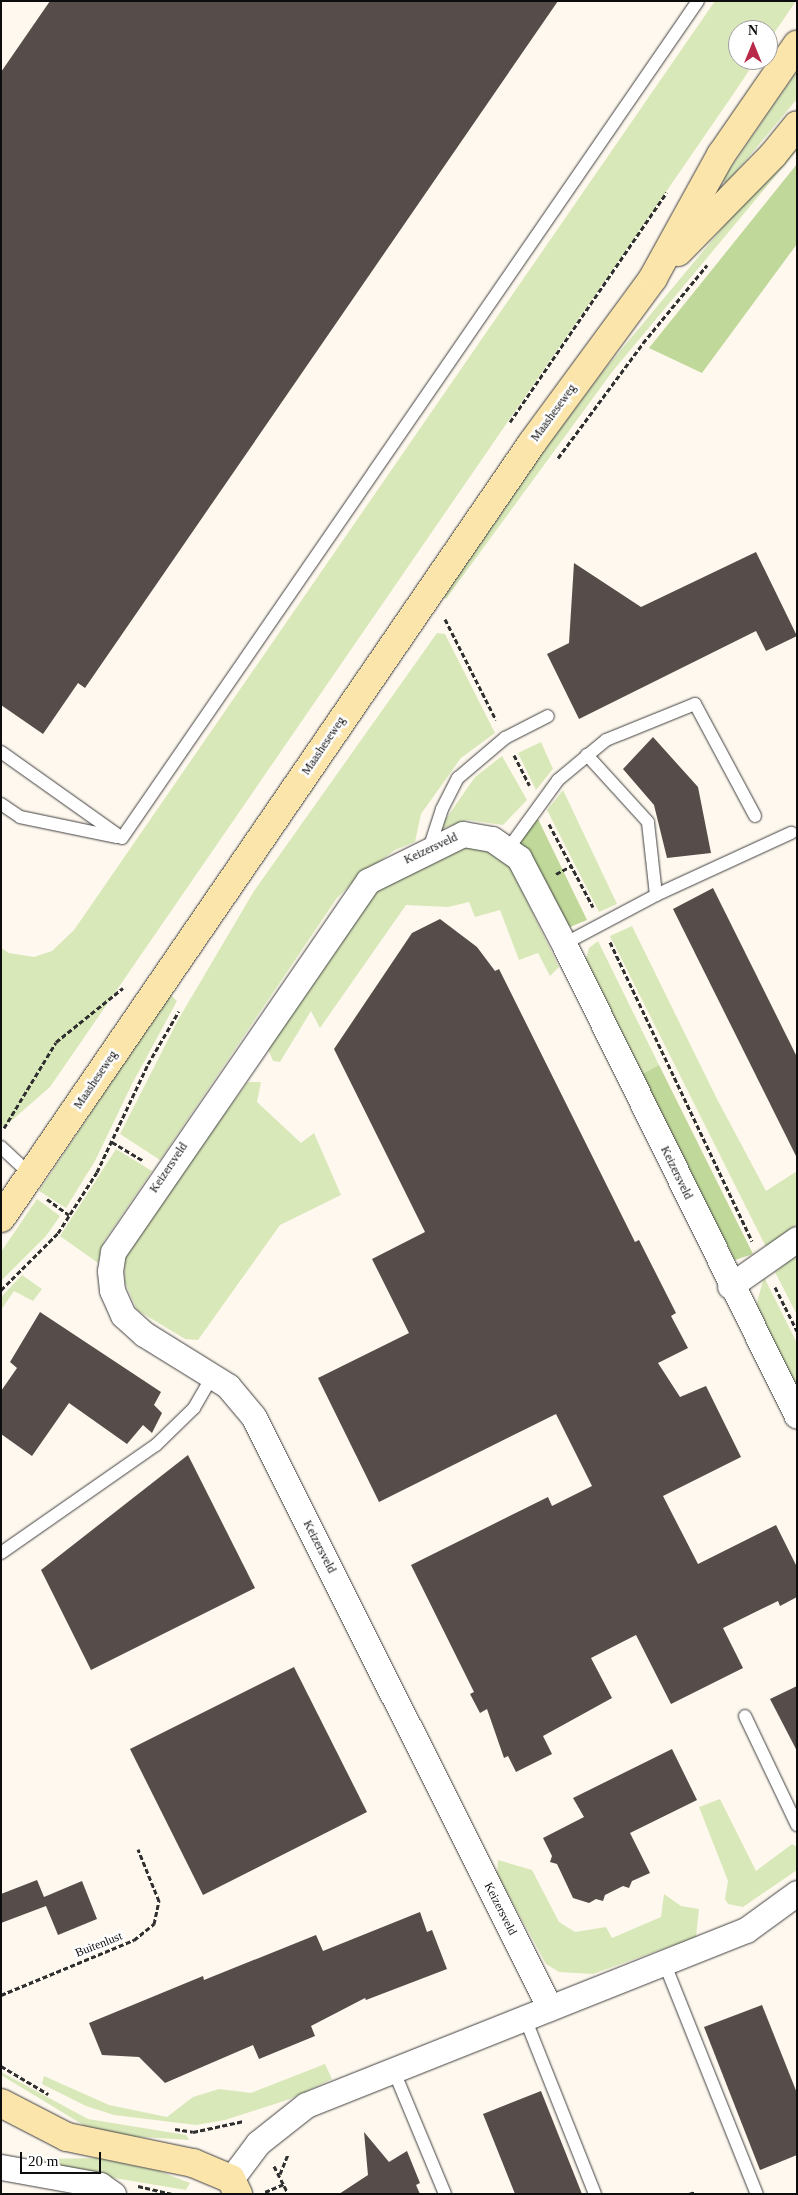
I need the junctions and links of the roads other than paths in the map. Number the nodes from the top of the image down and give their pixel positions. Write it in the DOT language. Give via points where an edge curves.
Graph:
graph roads {
  1 [pos="698,1"];
  2 [pos="797,45"];
  3 [pos="797,125"];
  4 [pos="653,278"];
  5 [pos="548,716"];
  6 [pos="1,752"];
  7 [pos="587,756"];
  8 [pos="1,804"];
  9 [pos="754,816"];
  10 [pos="791,833"];
  11 [pos="122,838"];
  12 [pos="429,849"];
  13 [pos="508,849"];
  14 [pos="656,895"];
  15 [pos="564,944"];
  16 [pos="1,1147"];
  17 [pos="31,1175"];
  18 [pos="1,1218"];
  19 [pos="797,1239"];
  20 [pos="730,1286"];
  21 [pos="212,1377"];
  22 [pos="797,1416"];
  23 [pos="1,1553"];
  24 [pos="745,1716"];
  25 [pos="797,1825"];
  26 [pos="797,1893"];
  27 [pos="664,1962"];
  28 [pos="550,2008"];
  29 [pos="525,2018"];
  30 [pos="394,2069"];
  31 [pos="1,2103"];
  32 [pos="1,2168"];
  33 [pos="234,2186"];
  34 [pos="113,2194"];
  35 [pos="445,2194"];
  36 [pos="595,2194"];
  37 [pos="756,2194"];
  1 -- 11 [label="lane"];
  2 -- 4 [label="main road, Maasheseweg" via="721,154"];
  3 -- 4 [label="main road, Maasheseweg" via="773,155"];
  4 -- 17 [label="main road, Maasheseweg" via="532,443"];
  5 -- 12 [label="lane" via="505,738 458,778 442,809"];
  6 -- 11 [label="lane"];
  7 -- 9 [label="lane" via="606,740 695,704"];
  7 -- 13 [label="lane" via="558,780"];
  7 -- 14 [label="lane" via="648,822"];
  8 -- 11 [label="lane" via="20,817"];
  10 -- 14 [label="lane"];
  12 -- 13 [label="street, Keizersveld" via="463,834 492,838"];
  12 -- 21 [label="street, Keizersveld" via="368,881 113,1252 112,1290 117,1304 133,1326"];
  13 -- 15 [label="street, Keizersveld" via="519,858"];
  14 -- 15 [label="lane"];
  15 -- 20 [label="street, Keizersveld"];
  16 -- 17 [label="lane"];
  17 -- 18 [label="main road, Maasheseweg"];
  19 -- 20 [label="street"];
  20 -- 22 [label="street, Keizersveld"];
  21 -- 23 [label="lane" via="194,1408 156,1445"];
  21 -- 28 [label="street, Keizersveld" via="228,1386 253,1416"];
  24 -- 25 [label="lane"];
  26 -- 27 [label="street" via="746,1930"];
  27 -- 28 [label="street"];
  27 -- 37 [label="lane"];
  28 -- 29 [label="street"];
  29 -- 30 [label="street"];
  29 -- 36 [label="lane"];
  30 -- 33 [label="street" via="306,2105 258,2143"];
  30 -- 35 [label="lane"];
  31 -- 33 [label="main road" via="67,2137 193,2163"];
  32 -- 34 [label="street" via="100,2185"];
}
